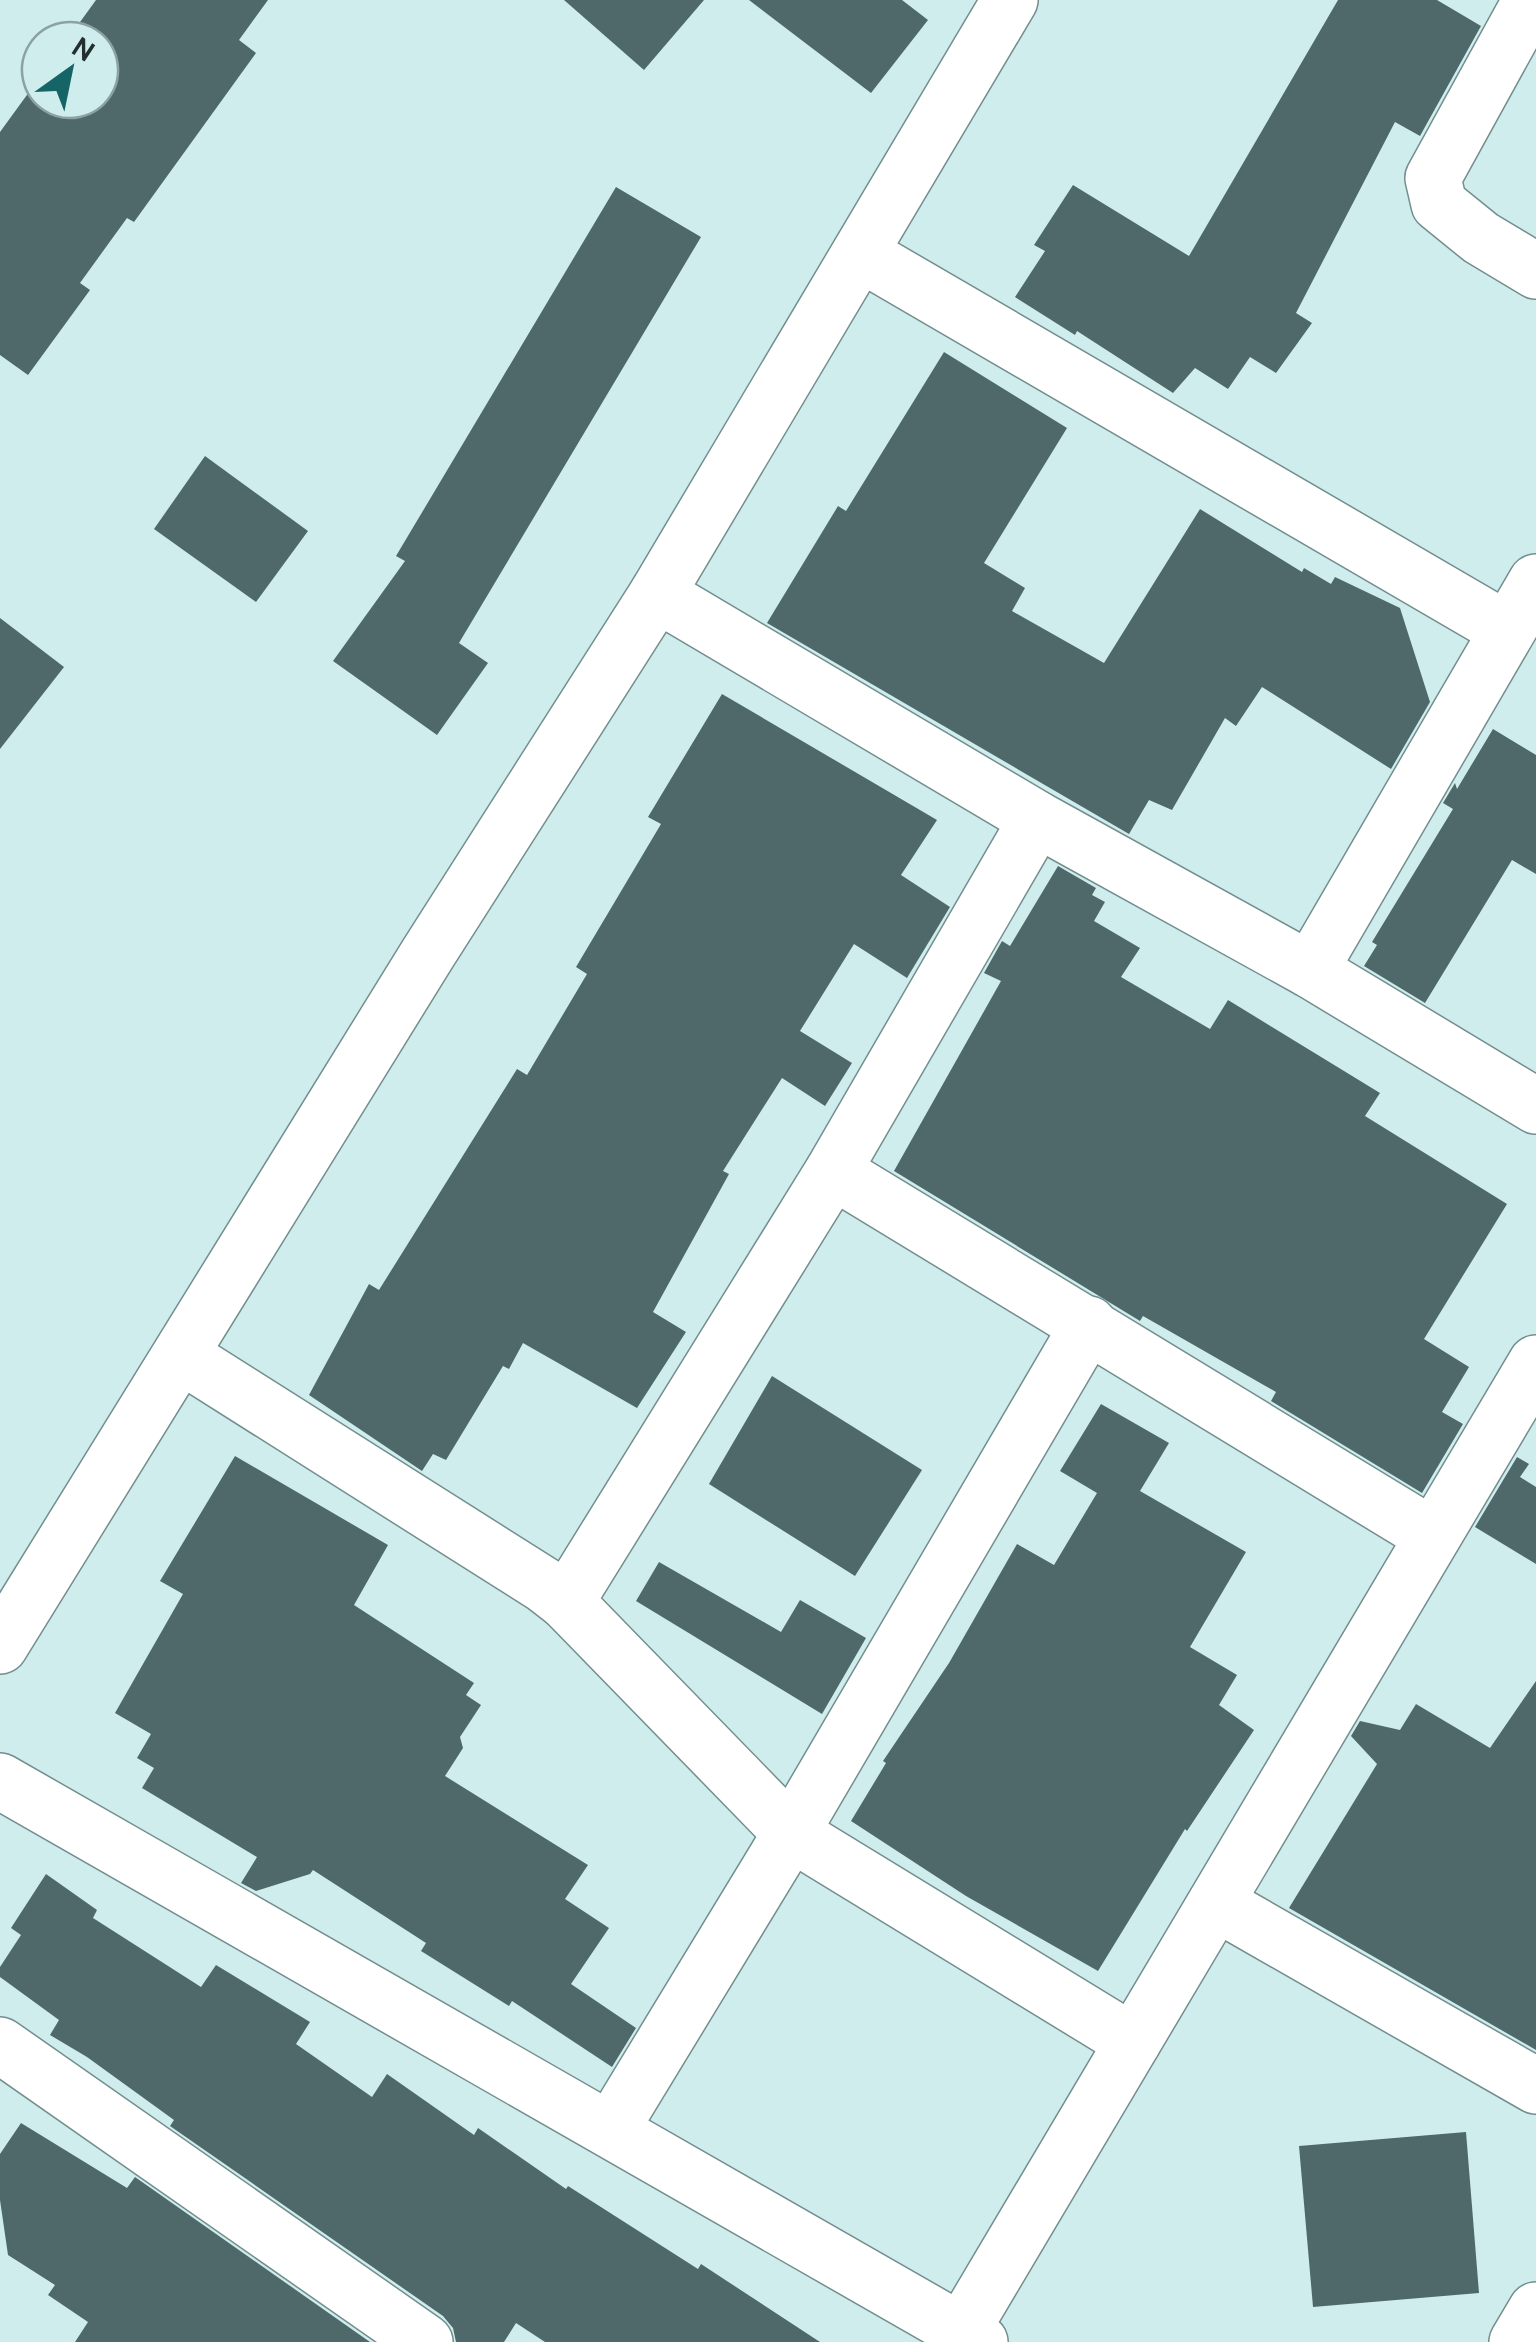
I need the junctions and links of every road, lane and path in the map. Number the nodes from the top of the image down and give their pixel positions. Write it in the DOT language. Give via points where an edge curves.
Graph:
graph roads {
  1 [pos="1010,0"];
  2 [pos="1531,0"];
  3 [pos="860,254"];
  4 [pos="1536,271"];
  5 [pos="1536,582"];
  6 [pos="657,594"];
  7 [pos="1507,630"];
  8 [pos="1038,819"];
  9 [pos="1310,970"];
  10 [pos="1536,1106"];
  11 [pos="833,1171"];
  12 [pos="1089,1324"];
  13 [pos="182,1356"];
  14 [pos="1536,1363"];
  15 [pos="1434,1536"];
  16 [pos="566,1602"];
  17 [pos="0,1646"];
  18 [pos="0,1781"];
  19 [pos="791,1833"];
  20 [pos="1216,1904"];
  21 [pos="1134,2042"];
  22 [pos="0,2045"];
  23 [pos="1536,2086"];
  24 [pos="611,2129"];
  25 [pos="1536,2310"];
  26 [pos="971,2336"];
  27 [pos="425,2342"];
  28 [pos="1517,2342"];
  1 -- 3 [label="street"];
  2 -- 4 [label="street" via="1433,178 1440,204"];
  3 -- 6 [label="street"];
  3 -- 7 [label="street"];
  5 -- 7 [label="street"];
  6 -- 8 [label="street"];
  6 -- 13 [label="street"];
  7 -- 9 [label="street"];
  8 -- 9 [label="street"];
  8 -- 11 [label="street"];
  9 -- 10 [label="street"];
  11 -- 12 [label="street"];
  11 -- 16 [label="street"];
  12 -- 15 [label="street"];
  12 -- 19 [label="street"];
  13 -- 16 [label="street"];
  13 -- 17 [label="street"];
  14 -- 15 [label="street"];
  15 -- 20 [label="street"];
  16 -- 19 [label="street"];
  18 -- 24 [label="street"];
  19 -- 21 [label="street"];
  19 -- 24 [label="street"];
  20 -- 21 [label="street"];
  20 -- 23 [label="street"];
  21 -- 26 [label="street"];
  22 -- 27 [label="street"];
  24 -- 26 [label="street"];
  25 -- 28 [label="street"];
}
